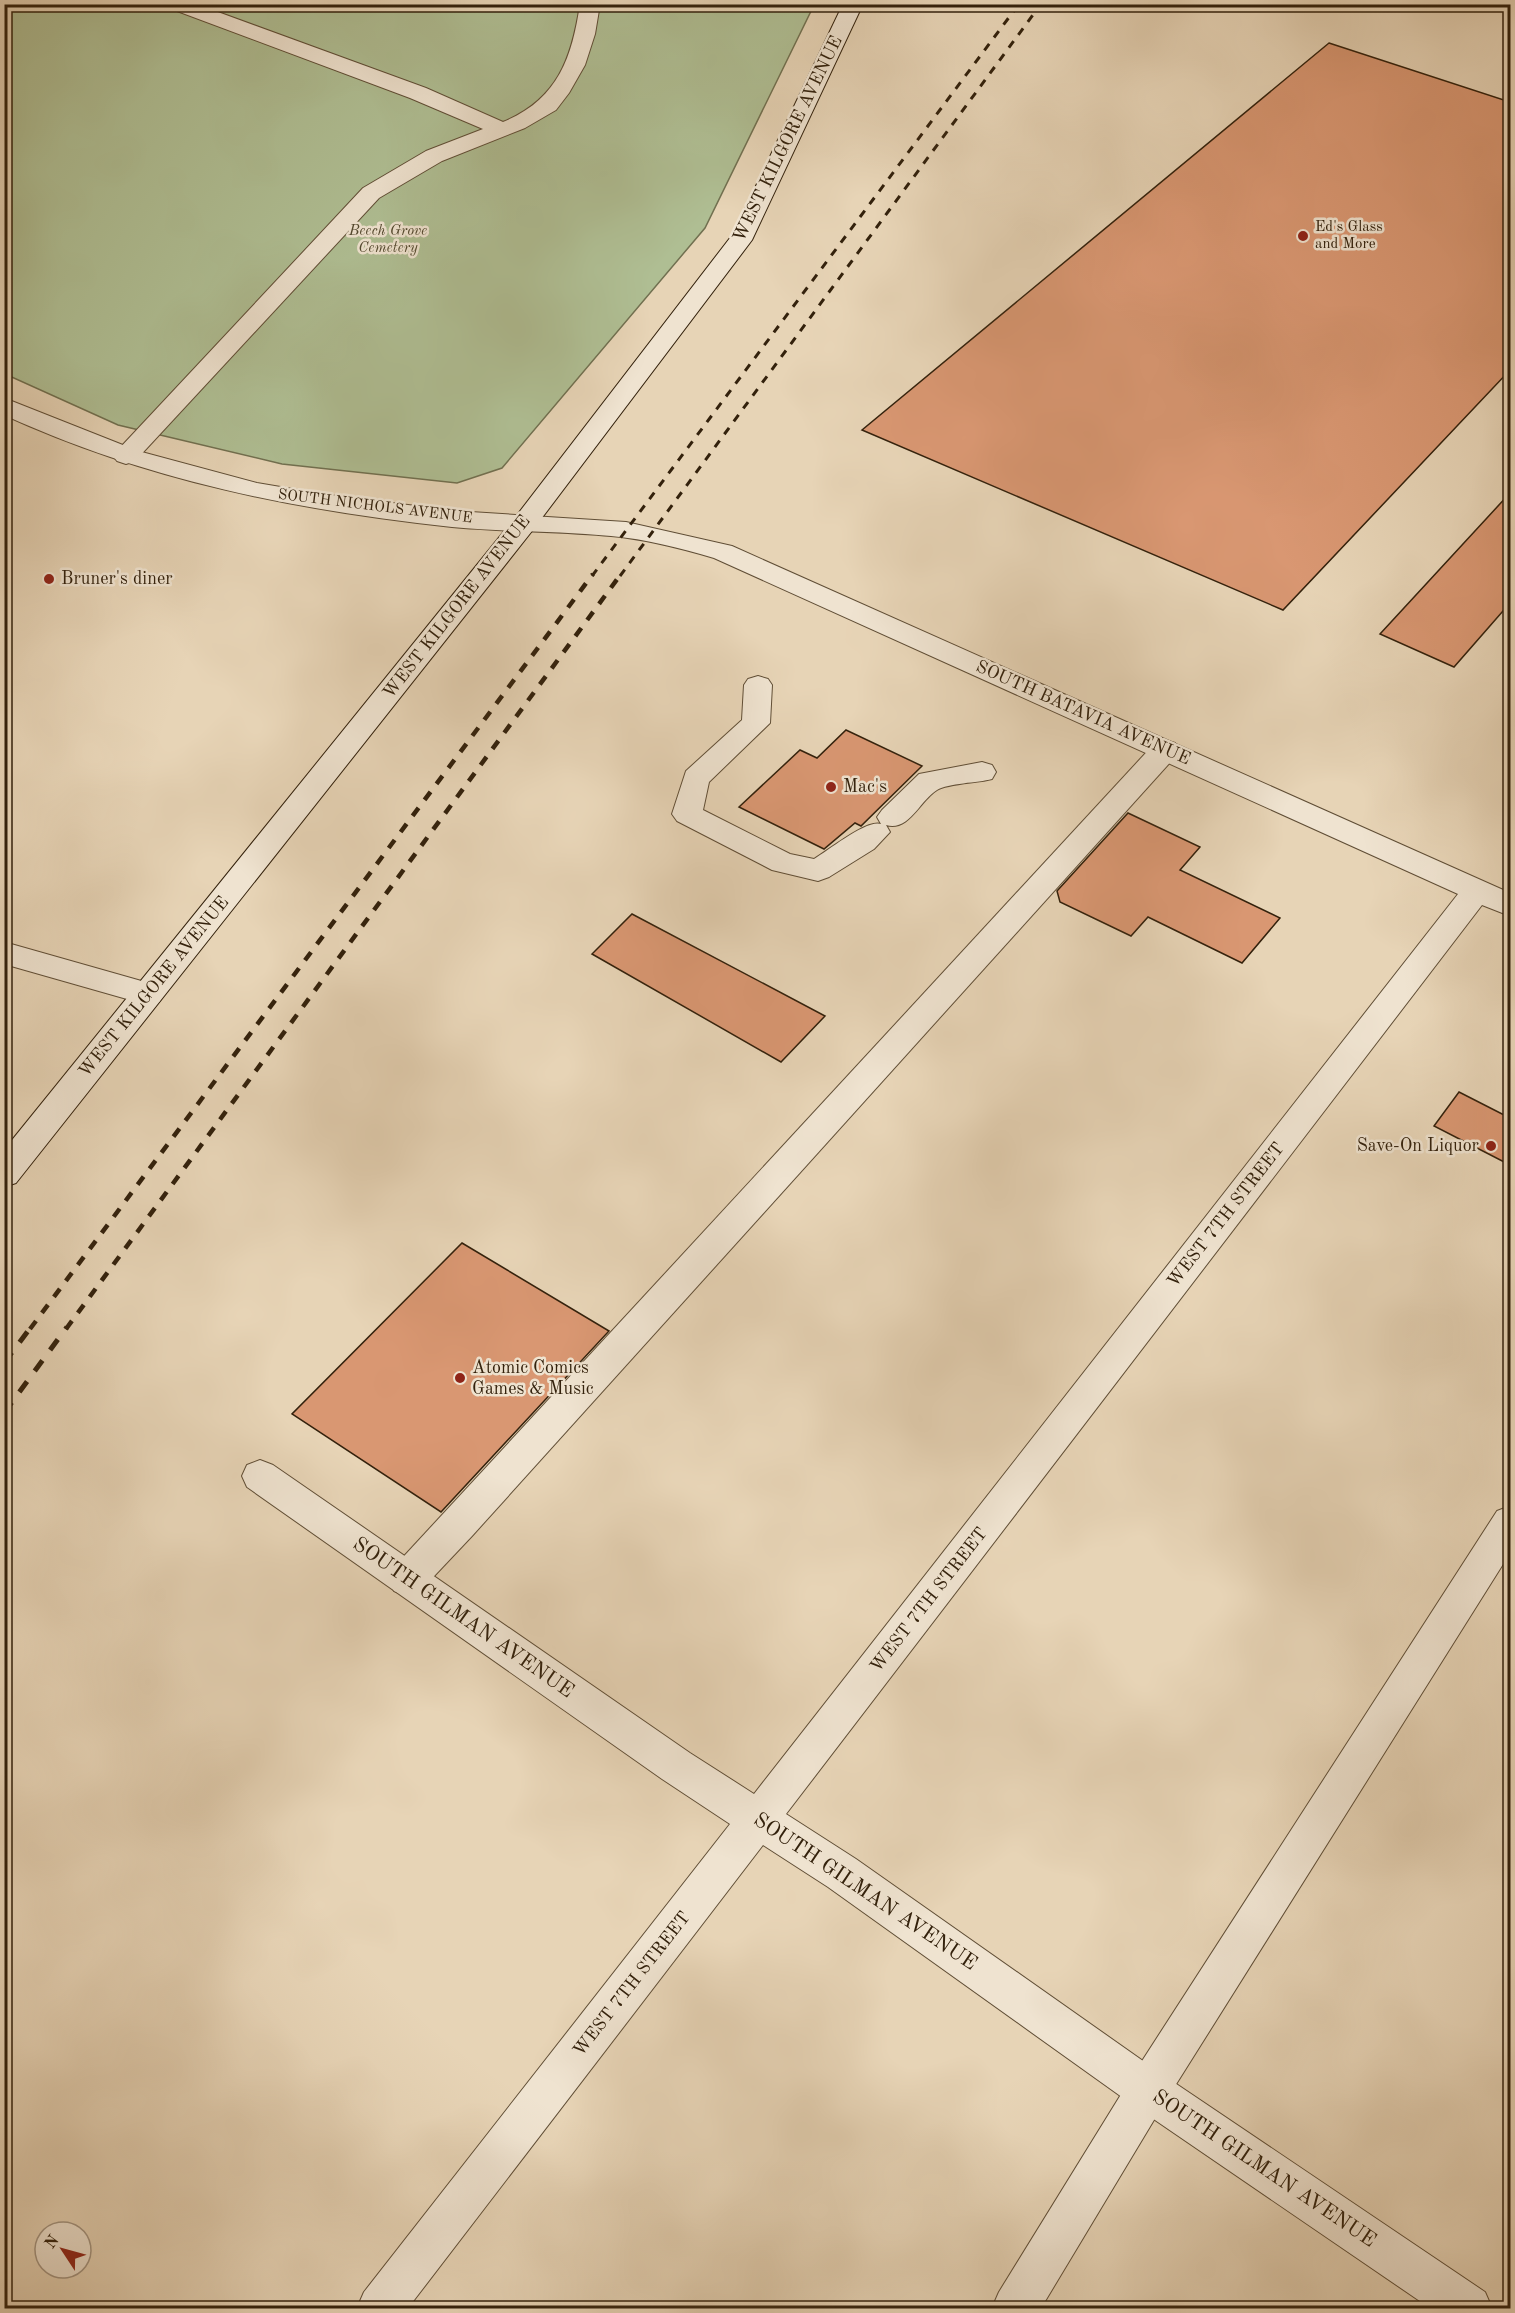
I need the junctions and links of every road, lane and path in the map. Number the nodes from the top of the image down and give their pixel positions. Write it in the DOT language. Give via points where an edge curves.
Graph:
graph roads {
  1 [pos="176,4"];
  2 [pos="590,4"];
  3 [pos="852,4"];
  4 [pos="503,130"];
  5 [pos="15,411"];
  6 [pos="126,456"];
  7 [pos="523,525"];
  8 [pos="652,534"];
  9 [pos="758,685"];
  10 [pos="1165,750"];
  11 [pos="982,772"];
  12 [pos="1477,890"];
  13 [pos="1510,905"];
  14 [pos="4,953"];
  15 [pos="148,994"];
  16 [pos="10,1158"];
  17 [pos="260,1476"];
  18 [pos="1510,1522"];
  19 [pos="407,1579"];
  20 [pos="760,1820"];
  21 [pos="1148,2090"];
  22 [pos="380,2308"];
  23 [pos="1015,2308"];
  24 [pos="1469,2308"];
  1 -- 4 [label="street" via="418,93"];
  2 -- 4 [label="street" via="588,24 560,91 537,115"];
  3 -- 7 [label="street, WEST KILGORE AVENUE" via="744,235"];
  4 -- 6 [label="street" via="410,168 371,193"];
  5 -- 6 [label="street, SOUTH NICHOLS AVENUE"];
  6 -- 7 [label="street, SOUTH NICHOLS AVENUE" via="171,472 295,500"];
  7 -- 8 [label="street, SOUTH NICHOLS AVENUE" via="612,528"];
  7 -- 15 [label="street, WEST KILGORE AVENUE"];
  8 -- 10 [label="street, SOUTH BATAVIA AVENUE" via="723,552"];
  9 -- 11 [label="street" via="756,723 696,778 687,814 783,863 818,870 864,842 929,781"];
  10 -- 12 [label="street, SOUTH BATAVIA AVENUE"];
  10 -- 19 [label="street"];
  12 -- 13 [label="street, SOUTH BATAVIA AVENUE"];
  12 -- 20 [label="street, WEST 7TH STREET"];
  14 -- 15 [label="street"];
  15 -- 16 [label="street, WEST KILGORE AVENUE"];
  17 -- 19 [label="street, SOUTH GILMAN AVENUE"];
  18 -- 21 [label="street"];
  19 -- 20 [label="street, SOUTH GILMAN AVENUE"];
  20 -- 21 [label="street, SOUTH GILMAN AVENUE" via="842,1873"];
  20 -- 22 [label="street, WEST 7TH STREET"];
  21 -- 23 [label="street"];
  21 -- 24 [label="street, SOUTH GILMAN AVENUE"];
}
